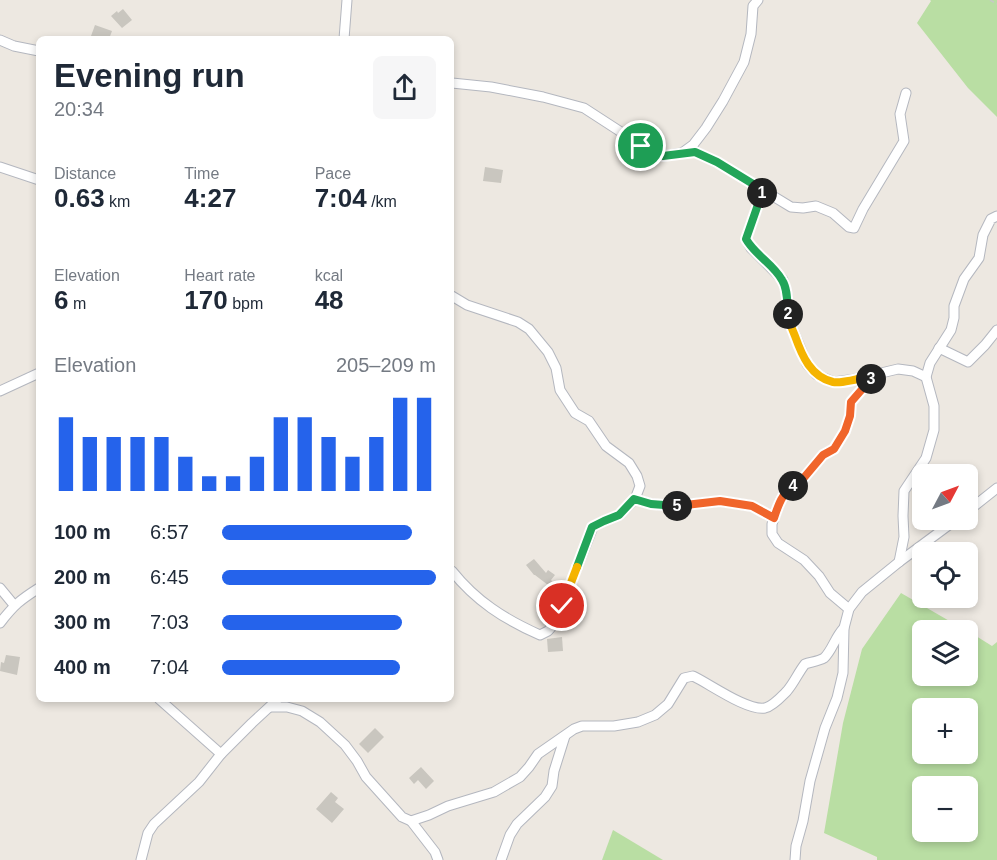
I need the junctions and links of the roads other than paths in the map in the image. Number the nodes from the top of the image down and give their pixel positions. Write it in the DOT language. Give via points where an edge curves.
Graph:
graph roads {
  1 [pos="347,0"];
  2 [pos="758,0"];
  3 [pos="345,36"];
  4 [pos="0,40"];
  5 [pos="36,50"];
  6 [pos="454,83"];
  7 [pos="906,93"];
  8 [pos="682,153"];
  9 [pos="0,167"];
  10 [pos="36,179"];
  11 [pos="763,190"];
  12 [pos="997,216"];
  13 [pos="454,297"];
  14 [pos="997,330"];
  15 [pos="939,348"];
  16 [pos="36,374"];
  17 [pos="876,374"];
  18 [pos="926,377"];
  19 [pos="0,391"];
  20 [pos="997,488"];
  21 [pos="634,499"];
  22 [pos="978,503"];
  23 [pos="774,518"];
  24 [pos="941,530"];
  25 [pos="899,562"];
  26 [pos="454,573"];
  27 [pos="0,588"];
  28 [pos="36,591"];
  29 [pos="14,605"];
  30 [pos="849,609"];
  31 [pos="0,623"];
  32 [pos="844,628"];
  33 [pos="162,702"];
  34 [pos="275,702"];
  35 [pos="270,707"];
  36 [pos="565,736"];
  37 [pos="221,754"];
  38 [pos="411,821"];
  39 [pos="141,860"];
  40 [pos="438,860"];
  41 [pos="501,860"];
  42 [pos="795,860"];
  1 -- 3 [label="street"];
  2 -- 8 [label="street" via="753,6 744,62 706,128"];
  4 -- 5 [label="street"];
  6 -- 8 [label="street" via="543,97 584,108 641,146 663,156"];
  7 -- 11 [label="street" via="900,114 903,141 854,228 833,213 816,206 791,207"];
  8 -- 11 [label="street" via="695,152 717,162"];
  9 -- 10 [label="street"];
  11 -- 17 [label="street" via="746,239 783,280 788,318 807,364 817,375 834,382"];
  12 -- 15 [label="street" via="991,219 983,235 979,258 964,279 954,306 951,330"];
  13 -- 21 [label="street" via="529,329 548,352 560,390 575,413 589,421 606,446 629,463 640,486"];
  14 -- 15 [label="street" via="968,362"];
  15 -- 18 [label="street"];
  16 -- 19 [label="street"];
  17 -- 18 [label="street" via="898,369"];
  17 -- 23 [label="street" via="851,402 845,431 834,449 786,490"];
  18 -- 25 [label="street" via="934,406 933,430 926,458 904,490 904,537"];
  20 -- 22 [label="street"];
  21 -- 23 [label="street" via="675,506 720,501 752,506"];
  21 -- 26 [label="street" via="619,515 592,527 555,623 540,635 473,595"];
  23 -- 30 [label="street" via="772,534 778,543 804,560 830,593"];
  24 -- 25 [label="street"];
  25 -- 30 [label="street" via="862,592"];
  27 -- 29 [label="street"];
  28 -- 29 [label="street"];
  29 -- 31 [label="street"];
  30 -- 32 [label="street"];
  32 -- 36 [label="street" via="822,660 805,664 788,690 765,708 735,700 693,676 684,678 668,704 655,715 614,726 582,726"];
  32 -- 42 [label="street" via="843,673 810,781"];
  33 -- 37 [label="street"];
  34 -- 35 [label="street"];
  35 -- 37 [label="street"];
  35 -- 38 [label="street" via="302,711 320,722 345,745 366,777 402,817"];
  36 -- 38 [label="street" via="538,754 520,777 494,792"];
  36 -- 41 [label="street" via="552,786 517,824"];
  37 -- 39 [label="street" via="199,782 154,824"];
  38 -- 40 [label="street"];
}
